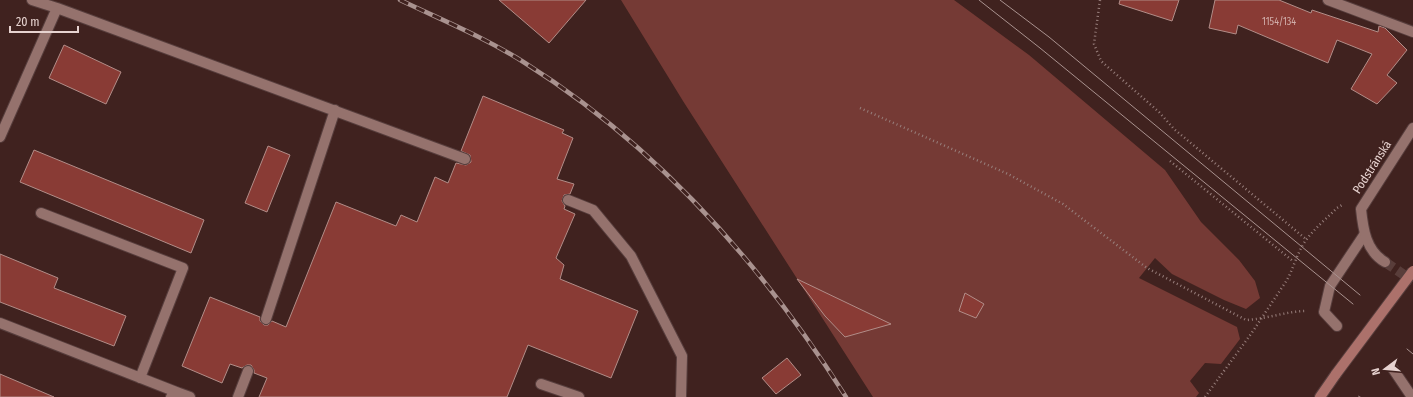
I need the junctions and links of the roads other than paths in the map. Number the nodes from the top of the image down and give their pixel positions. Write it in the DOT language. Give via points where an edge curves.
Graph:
graph roads {
  1 [pos="32,0"];
  2 [pos="1328,0"];
  3 [pos="57,8"];
  4 [pos="1413,32"];
  5 [pos="335,110"];
  6 [pos="1413,128"];
  7 [pos="0,138"];
  8 [pos="464,159"];
  9 [pos="568,200"];
  10 [pos="41,213"];
  11 [pos="1364,235"];
  12 [pos="1385,262"];
  13 [pos="1413,271"];
  14 [pos="266,319"];
  15 [pos="0,323"];
  16 [pos="1337,326"];
  17 [pos="1393,369"];
  18 [pos="248,371"];
  19 [pos="140,378"];
  20 [pos="541,384"];
  21 [pos="175,395"];
  22 [pos="190,397"];
  23 [pos="238,397"];
  24 [pos="579,397"];
  25 [pos="681,397"];
  26 [pos="1320,397"];
  27 [pos="1412,397"];
  1 -- 3 [label="street"];
  2 -- 4 [label="street"];
  3 -- 5 [label="street"];
  3 -- 7 [label="street"];
  5 -- 8 [label="street"];
  5 -- 14 [label="street"];
  6 -- 11 [label="street, Podstránská" via="1361,209"];
  9 -- 25 [label="street" via="593,210 631,256 682,356"];
  10 -- 19 [label="street" via="183,268"];
  11 -- 12 [label="street, Podstránská" via="1377,258"];
  11 -- 16 [label="street" via="1330,286 1324,312"];
  13 -- 26 [label="main road, bridge"];
  15 -- 19 [label="street"];
  17 -- 27 [label="street"];
  18 -- 23 [label="street"];
  19 -- 21 [label="street"];
  20 -- 24 [label="street"];
  21 -- 22 [label="street"];
}
